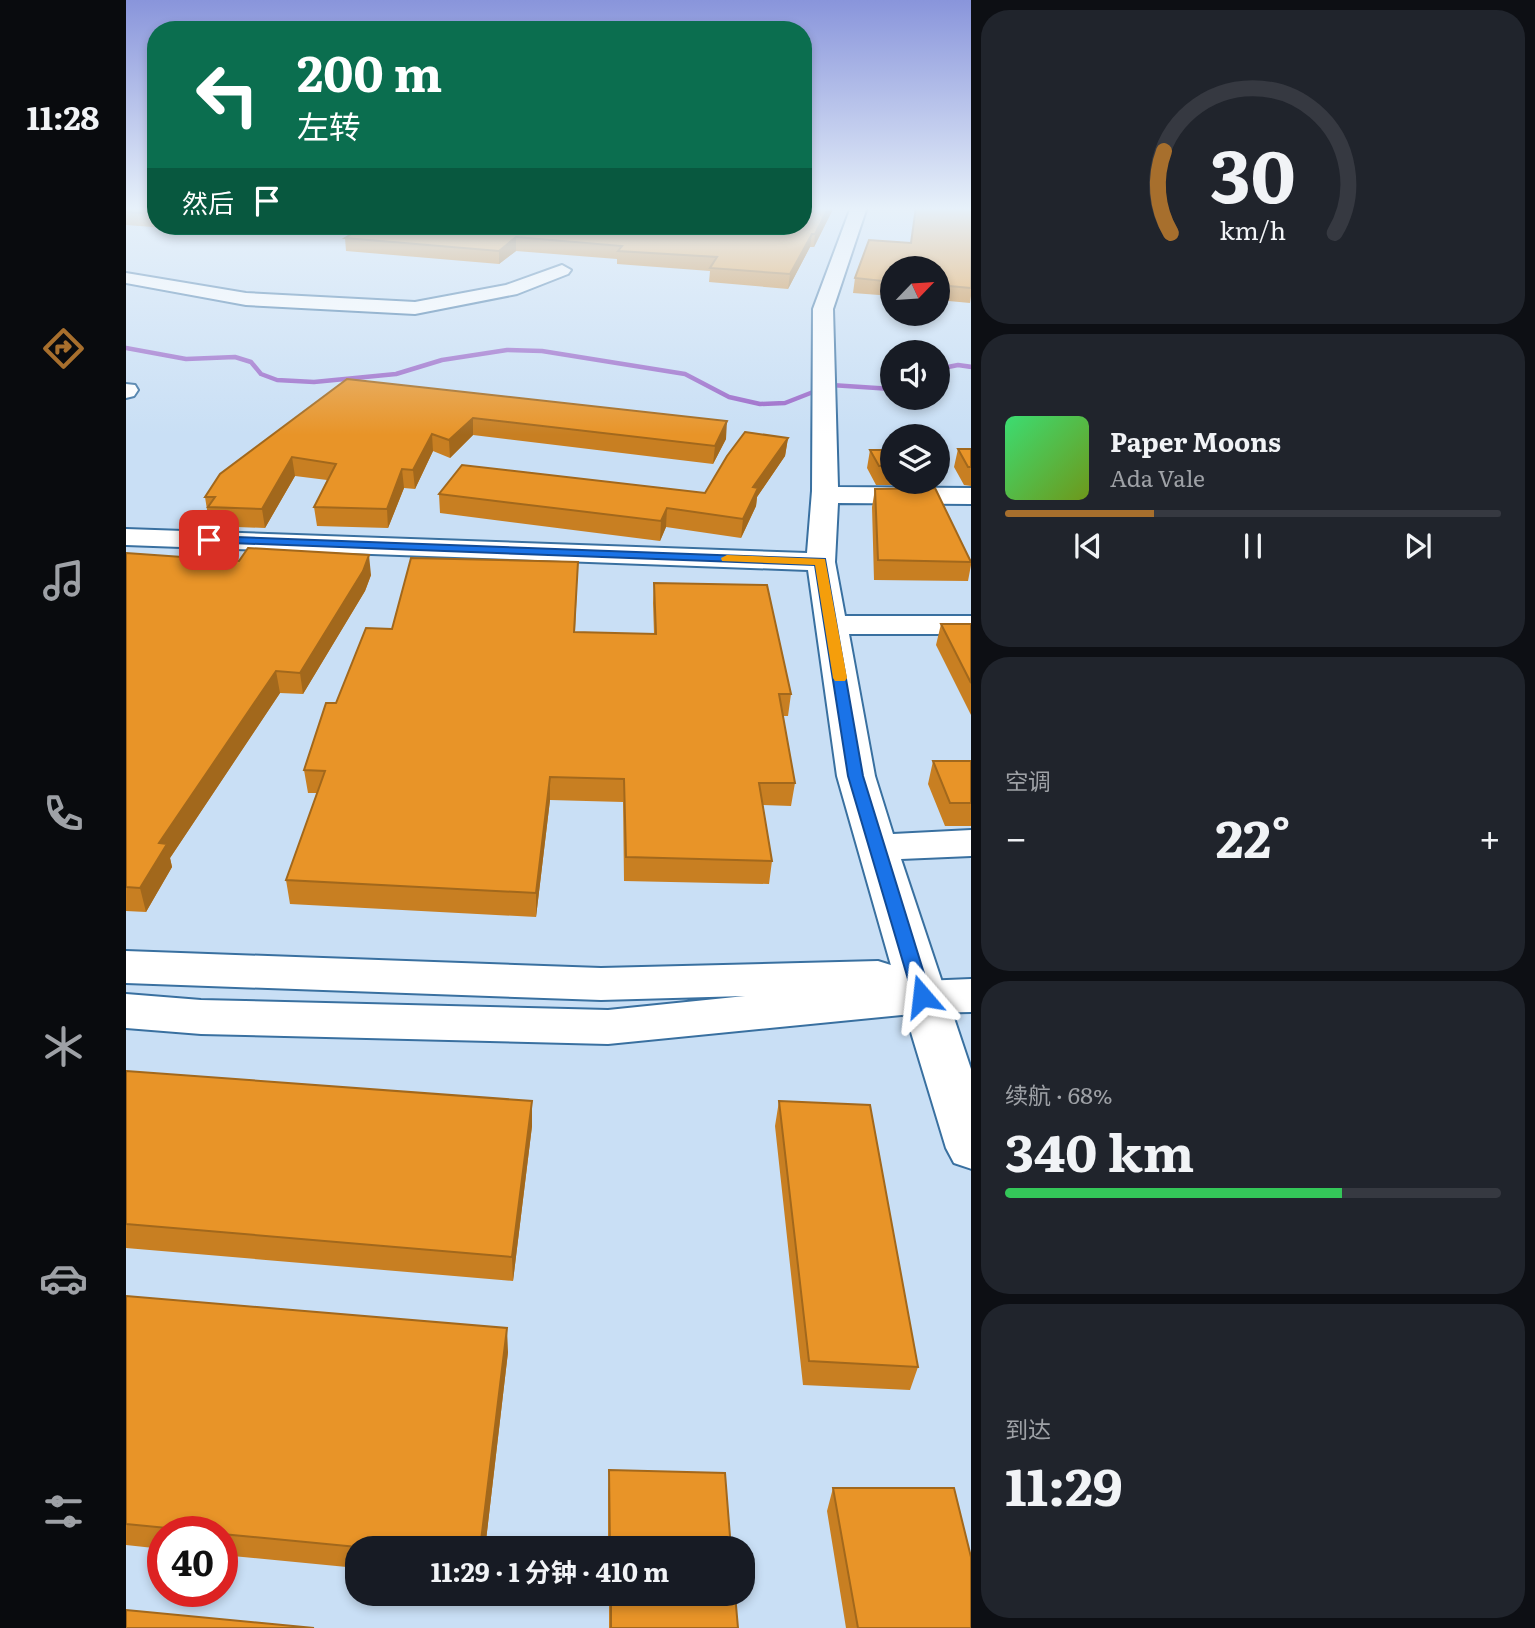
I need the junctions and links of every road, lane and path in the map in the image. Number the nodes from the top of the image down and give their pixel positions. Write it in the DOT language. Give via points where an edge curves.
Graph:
graph roads {
  1 [pos="154,283"];
  2 [pos="528,283"];
  3 [pos="832,283"];
  4 [pos="825,495"];
  5 [pos="971,496"];
  6 [pos="126,537"];
  7 [pos="821,562"];
  8 [pos="832,625"];
  9 [pos="971,625"];
  10 [pos="971,843"];
  11 [pos="877,847"];
  12 [pos="126,967"];
  13 [pos="971,976"];
  14 [pos="919,986"];
  15 [pos="971,995"];
  16 [pos="126,1012"];
  17 [pos="971,1148"];
  1 -- 2 [label="street" via="246,299 415,308"];
  3 -- 4 [label="street" via="823,309"];
  4 -- 5 [label="street"];
  4 -- 7 [label="street"];
  6 -- 7 [label="street"];
  7 -- 8 [label="street"];
  8 -- 9 [label="street"];
  8 -- 11 [label="street" via="856,776"];
  10 -- 11 [label="street"];
  11 -- 14 [label="street"];
  12 -- 14 [label="street" via="601,984"];
  13 -- 14 [label="street"];
  14 -- 15 [label="street"];
  14 -- 16 [label="street" via="607,1027"];
  14 -- 17 [label="street"];
}
